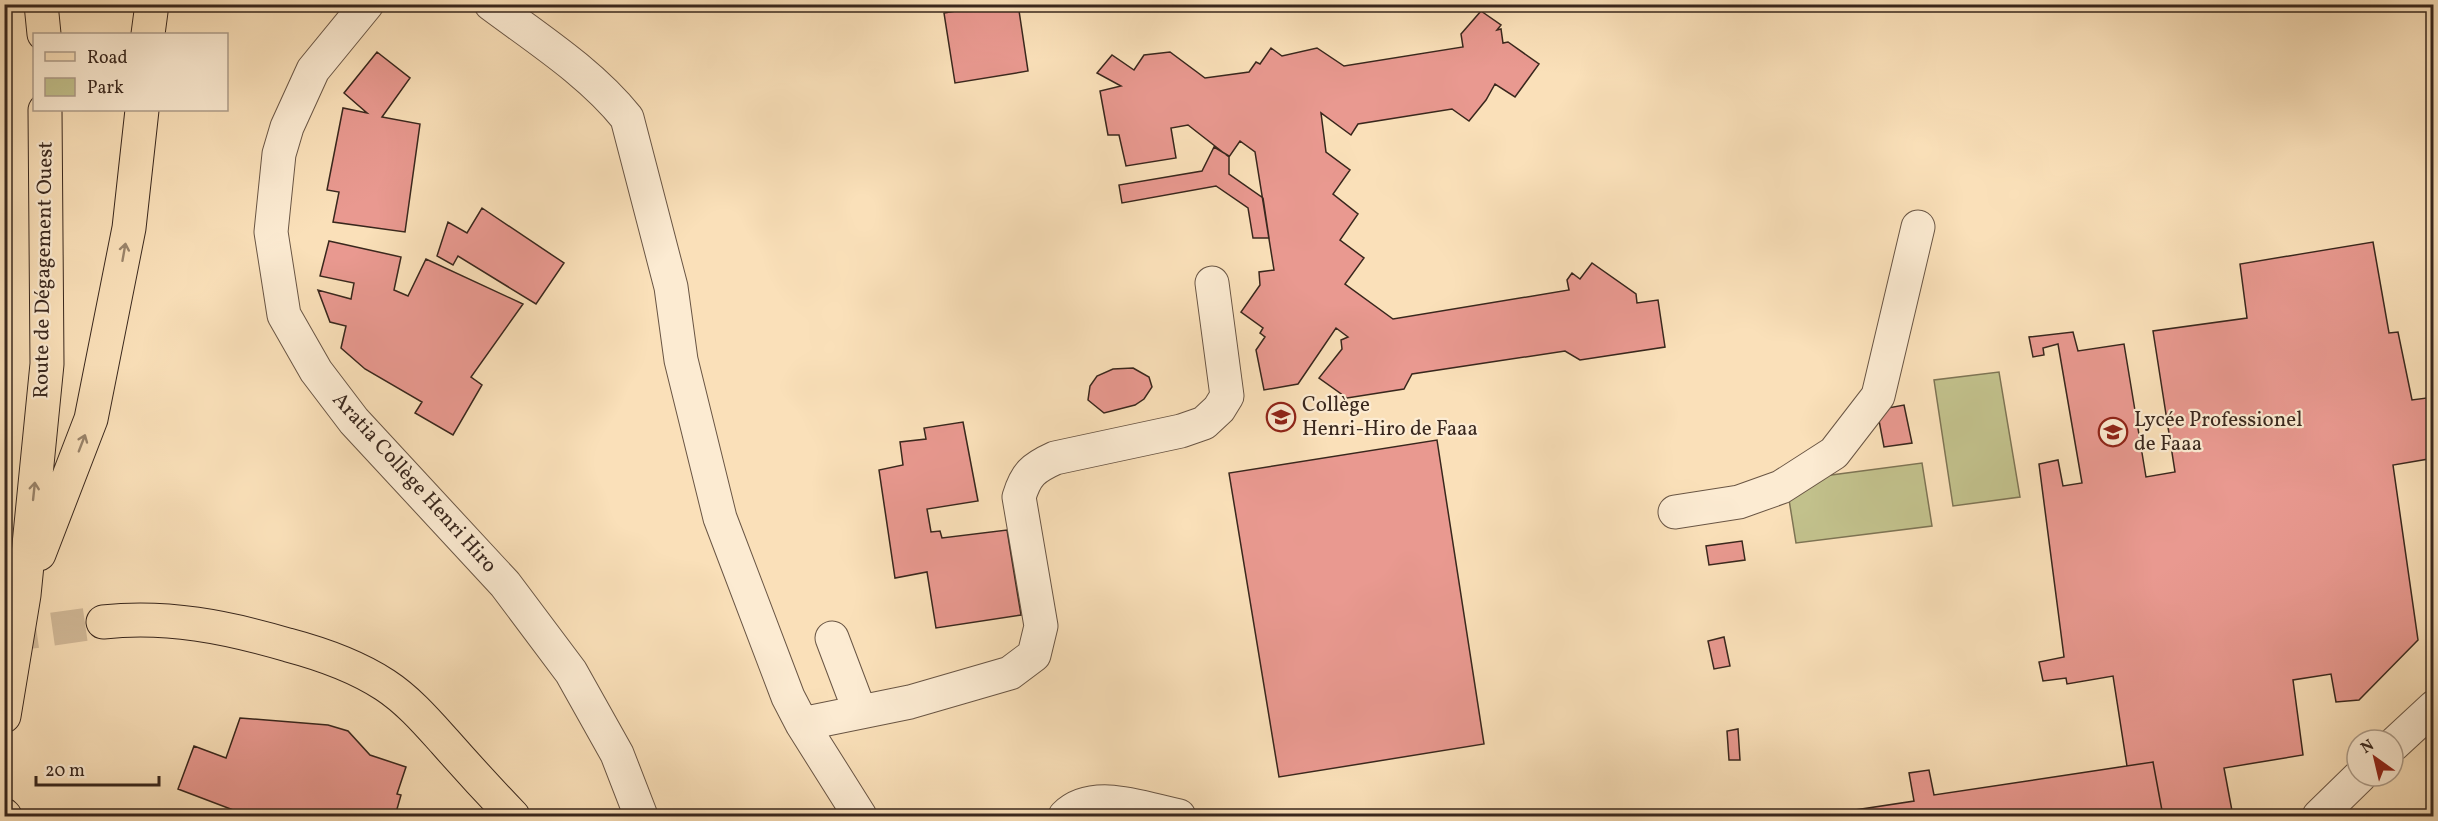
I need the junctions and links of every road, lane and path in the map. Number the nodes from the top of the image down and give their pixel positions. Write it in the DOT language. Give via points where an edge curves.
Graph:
graph roads {
  1 [pos="41,4"];
  2 [pos="152,4"];
  3 [pos="367,4"];
  4 [pos="492,4"];
  5 [pos="44,33"];
  6 [pos="148,33"];
  7 [pos="45,111"];
  8 [pos="142,111"];
  9 [pos="1918,227"];
  10 [pos="1212,283"];
  11 [pos="1675,512"];
  12 [pos="24,595"];
  13 [pos="103,622"];
  14 [pos="832,638"];
  15 [pos="2433,707"];
  16 [pos="860,712"];
  17 [pos="4,716"];
  18 [pos="802,724"];
  19 [pos="2405,734"];
  20 [pos="2348,788"];
  21 [pos="1075,810"];
  22 [pos="513,816"];
  23 [pos="641,816"];
  24 [pos="860,816"];
  25 [pos="1179,816"];
  26 [pos="2319,816"];
  1 -- 5 [label="main road"];
  2 -- 6 [label="main road"];
  3 -- 23 [label="street, Aratia Collège Henri Hiro" via="313,70 279,154 271,232 284,315 316,371 354,421 505,584 571,672 617,754"];
  4 -- 18 [label="street" via="610,97 627,118 670,287 681,360 720,518 788,697"];
  12 -- 7 [label="main road, Route de Dégagement Ouest, one-way" via="47,364"];
  12 -- 8 [label="main road, one-way" via="91,419 129,228"];
  9 -- 11 [label="street" via="1878,396 1834,453 1781,487 1739,502"];
  10 -- 16 [label="street" via="1227,396 1219,409 1204,423 1181,431 1055,458 1036,467 1024,482 1019,497 1041,626 1034,655 1010,673"];
  12 -- 17 [label="main road, Route de Dégagement Ouest"];
  13 -- 22 [label="main road" via="189,622 247,632 350,666 386,686 423,718"];
  14 -- 16 [label="street"];
  15 -- 19 [label="street"];
  16 -- 18 [label="street"];
  18 -- 24 [label="street"];
  20 -- 26 [label="street"];
  21 -- 25 [label="street" via="1092,802"];
}
